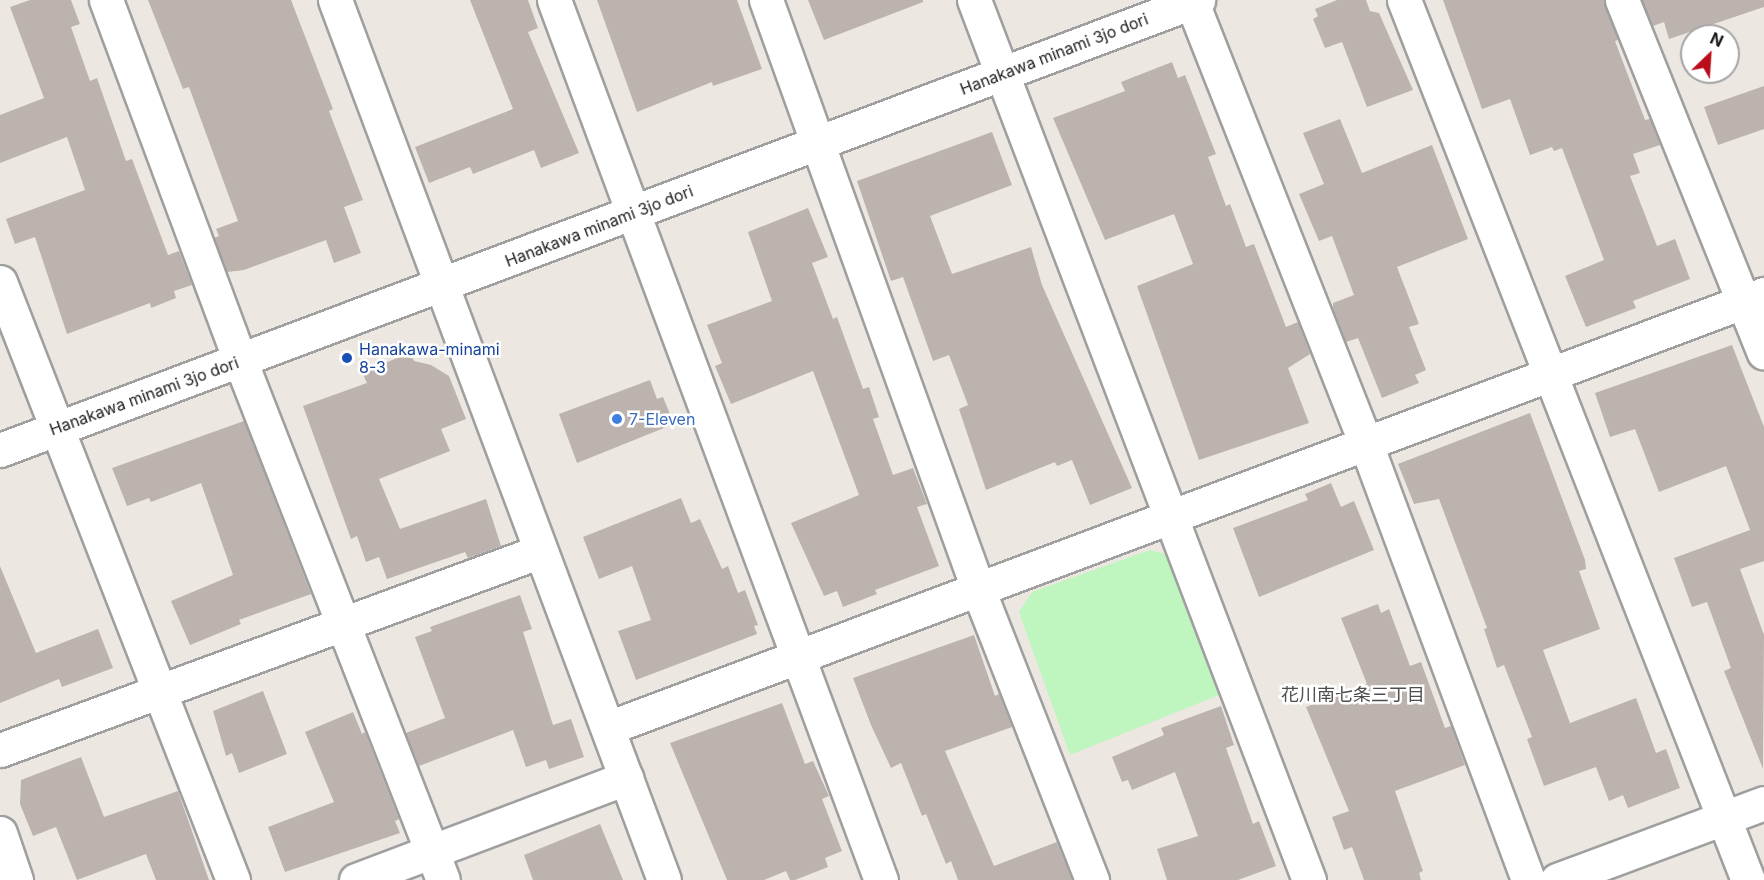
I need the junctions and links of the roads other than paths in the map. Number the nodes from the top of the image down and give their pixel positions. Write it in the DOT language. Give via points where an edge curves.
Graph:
graph roads {
  1 [pos="106,0"];
  2 [pos="335,0"];
  3 [pos="554,0"];
  4 [pos="766,0"];
  5 [pos="974,0"];
  6 [pos="1404,0"];
  7 [pos="1622,0"];
  8 [pos="1193,1"];
  9 [pos="1002,74"];
  10 [pos="820,143"];
  11 [pos="632,214"];
  12 [pos="0,282"];
  13 [pos="442,285"];
  14 [pos="1755,298"];
  15 [pos="1764,353"];
  16 [pos="240,360"];
  17 [pos="1550,375"];
  18 [pos="56,429"];
  19 [pos="1366,444"];
  20 [pos="0,450"];
  21 [pos="1173,516"];
  22 [pos="541,551"];
  23 [pos="978,589"];
  24 [pos="346,623"];
  25 [pos="796,657"];
  26 [pos="161,691"];
  27 [pos="608,728"];
  28 [pos="0,750"];
  29 [pos="626,778"];
  30 [pos="1764,803"];
  31 [pos="1726,818"];
  32 [pos="0,833"];
  33 [pos="438,866"];
  34 [pos="16,880"];
  35 [pos="233,880"];
  36 [pos="356,880"];
  37 [pos="664,880"];
  38 [pos="881,880"];
  39 [pos="1092,880"];
  40 [pos="1309,880"];
  41 [pos="1528,880"];
  42 [pos="1557,880"];
  43 [pos="1748,880"];
  1 -- 16 [label="street"];
  2 -- 13 [label="street"];
  3 -- 11 [label="street"];
  4 -- 10 [label="street"];
  5 -- 9 [label="street"];
  6 -- 17 [label="street"];
  7 -- 14 [label="street"];
  8 -- 9 [label="street, Hanakawa minami 3jo dori"];
  8 -- 19 [label="street"];
  9 -- 10 [label="street, Hanakawa minami 3jo dori"];
  9 -- 21 [label="street"];
  10 -- 11 [label="street, Hanakawa minami 3jo dori"];
  10 -- 23 [label="street"];
  11 -- 13 [label="street, Hanakawa minami 3jo dori"];
  11 -- 25 [label="street"];
  12 -- 18 [label="street"];
  13 -- 16 [label="street, Hanakawa minami 3jo dori"];
  13 -- 22 [label="street"];
  14 -- 15 [label="street"];
  14 -- 17 [label="street"];
  16 -- 18 [label="street, Hanakawa minami 3jo dori"];
  16 -- 24 [label="street"];
  17 -- 19 [label="street"];
  17 -- 31 [label="street"];
  18 -- 20 [label="street, Hanakawa minami 3jo dori"];
  18 -- 26 [label="street"];
  19 -- 21 [label="street"];
  19 -- 41 [label="street"];
  21 -- 23 [label="street"];
  21 -- 40 [label="street"];
  22 -- 24 [label="street"];
  22 -- 27 [label="street"];
  23 -- 25 [label="street"];
  23 -- 39 [label="street"];
  24 -- 26 [label="street"];
  24 -- 33 [label="street"];
  25 -- 27 [label="street"];
  25 -- 38 [label="street"];
  26 -- 28 [label="street"];
  26 -- 35 [label="street"];
  27 -- 29 [label="street"];
  29 -- 33 [label="street"];
  29 -- 37 [label="street"];
  30 -- 31 [label="street"];
  31 -- 42 [label="street"];
  31 -- 43 [label="street"];
  32 -- 34 [label="street"];
  33 -- 36 [label="street"];
}
